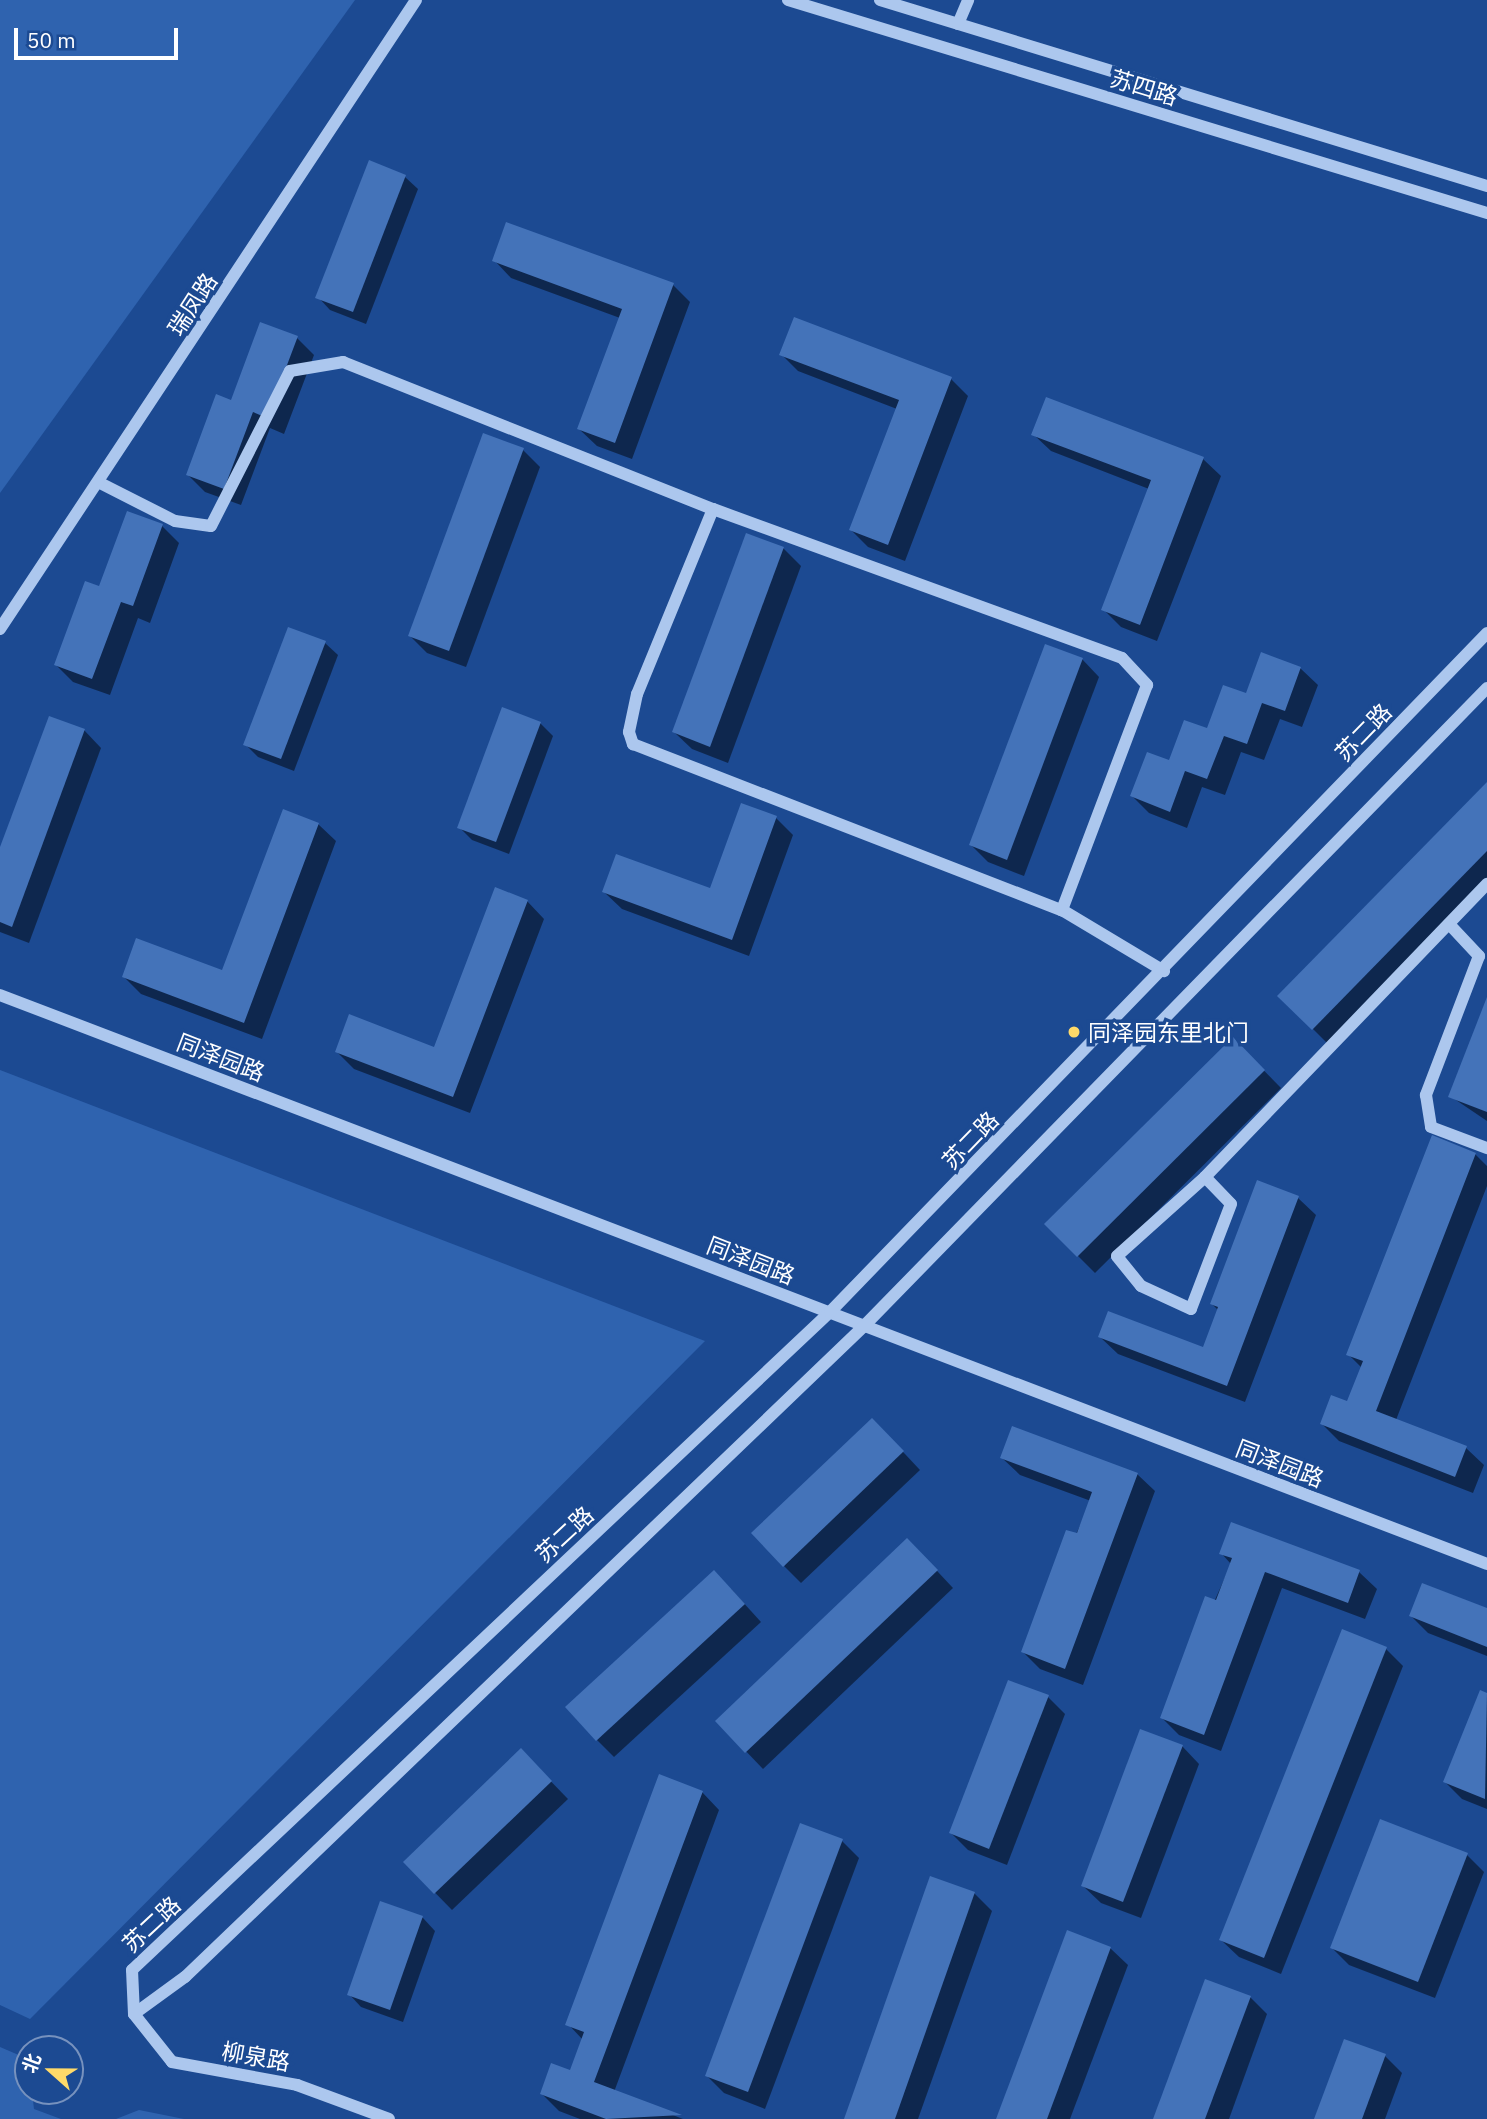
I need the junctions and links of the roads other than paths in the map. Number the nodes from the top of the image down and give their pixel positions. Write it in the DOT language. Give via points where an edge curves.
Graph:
graph roads {
  1 [pos="416,0"];
  2 [pos="788,0"];
  3 [pos="880,0"];
  4 [pos="968,0"];
  5 [pos="958,24"];
  6 [pos="1487,186"];
  7 [pos="1487,213"];
  8 [pos="100,483"];
  9 [pos="713,509"];
  10 [pos="0,629"];
  11 [pos="1487,633"];
  12 [pos="1487,688"];
  13 [pos="1487,884"];
  14 [pos="1062,910"];
  15 [pos="1449,923"];
  16 [pos="1164,971"];
  17 [pos="0,995"];
  18 [pos="1487,1148"];
  19 [pos="1205,1177"];
  20 [pos="830,1312"];
  21 [pos="863,1327"];
  22 [pos="1487,1564"];
  23 [pos="134,2014"];
  24 [pos="389,2119"];
  1 -- 8 [label="street, 瑞凤路"];
  2 -- 7 [label="street, 苏四路"];
  3 -- 5 [label="street, 苏四路"];
  4 -- 5 [label="street"];
  5 -- 6 [label="street, 苏四路"];
  8 -- 9 [label="street" via="175,521 211,526 290,371 343,362"];
  8 -- 10 [label="street, 瑞凤路"];
  9 -- 14 [label="street" via="637,694 629,733 633,744"];
  9 -- 14 [label="street" via="1122,658 1147,685"];
  11 -- 16 [label="street, 苏二路"];
  12 -- 21 [label="street"];
  13 -- 15 [label="street"];
  14 -- 16 [label="street"];
  15 -- 18 [label="street" via="1479,956 1426,1095 1431,1127"];
  15 -- 19 [label="street"];
  16 -- 20 [label="street, 苏二路"];
  17 -- 20 [label="street, 同泽园路"];
  19 -- 19 [label="street" via="1231,1204 1191,1310 1141,1286 1117,1256"];
  20 -- 21 [label="street, 同泽园路"];
  20 -- 23 [label="street, 苏二路" via="132,1970"];
  21 -- 22 [label="street, 同泽园路"];
  21 -- 23 [label="street" via="185,1977"];
  23 -- 24 [label="street, 柳泉路" via="172,2062 297,2085"];
}
